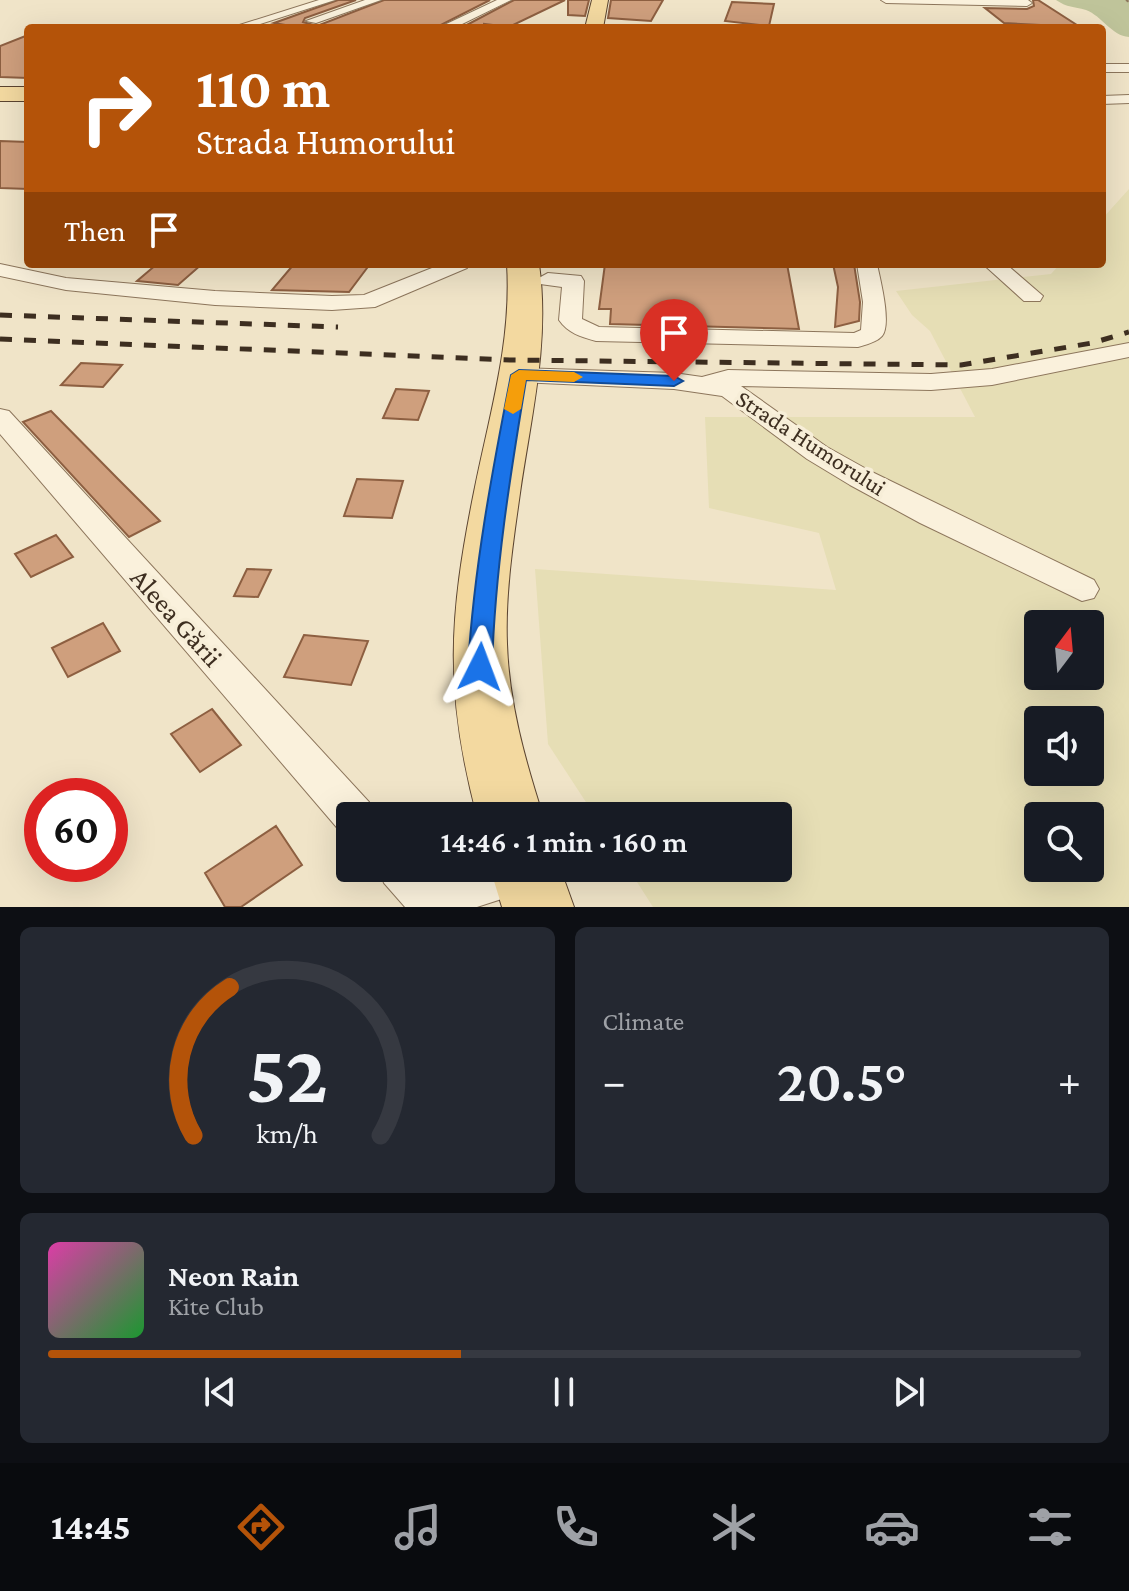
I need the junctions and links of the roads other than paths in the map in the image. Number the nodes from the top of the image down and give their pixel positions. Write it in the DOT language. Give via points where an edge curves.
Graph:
graph roads {
  1 [pos="330,0"];
  2 [pos="376,0"];
  3 [pos="506,0"];
  4 [pos="600,0"];
  5 [pos="886,0"];
  6 [pos="1027,3"];
  7 [pos="249,24"];
  8 [pos="301,24"];
  9 [pos="453,24"];
  10 [pos="595,24"];
  11 [pos="1106,68"];
  12 [pos="1129,68"];
  13 [pos="0,94"];
  14 [pos="24,94"];
  15 [pos="1129,99"];
  16 [pos="1106,100"];
  17 [pos="450,268"];
  18 [pos="868,268"];
  19 [pos="998,268"];
  20 [pos="0,270"];
  21 [pos="540,273"];
  22 [pos="1032,296"];
  23 [pos="1129,350"];
  24 [pos="521,363"];
  25 [pos="700,383"];
  26 [pos="0,417"];
  27 [pos="1082,589"];
  28 [pos="342,802"];
  29 [pos="505,802"];
  30 [pos="456,882"];
  31 [pos="417,891"];
  1 -- 7 [label="street"];
  2 -- 8 [label="street"];
  3 -- 9 [label="street"];
  4 -- 10 [label="main road"];
  5 -- 6 [label="street"];
  11 -- 12 [label="street"];
  13 -- 14 [label="main road"];
  15 -- 16 [label="street"];
  17 -- 20 [label="street" via="367,302 332,303 66,284"];
  18 -- 21 [label="street" via="873,333 858,340 596,334 570,320 573,281"];
  19 -- 22 [label="street"];
  21 -- 24 [label="main road"];
  23 -- 25 [label="street" via="992,377 931,382 728,378"];
  24 -- 25 [label="street, Strada Humorului"];
  24 -- 29 [label="main road" via="483,596 480,667"];
  25 -- 27 [label="street, Strada Humorului" via="744,397 807,446 860,478"];
  26 -- 28 [label="street, Aleea Gării"];
  30 -- 31 [label="street"];
}
